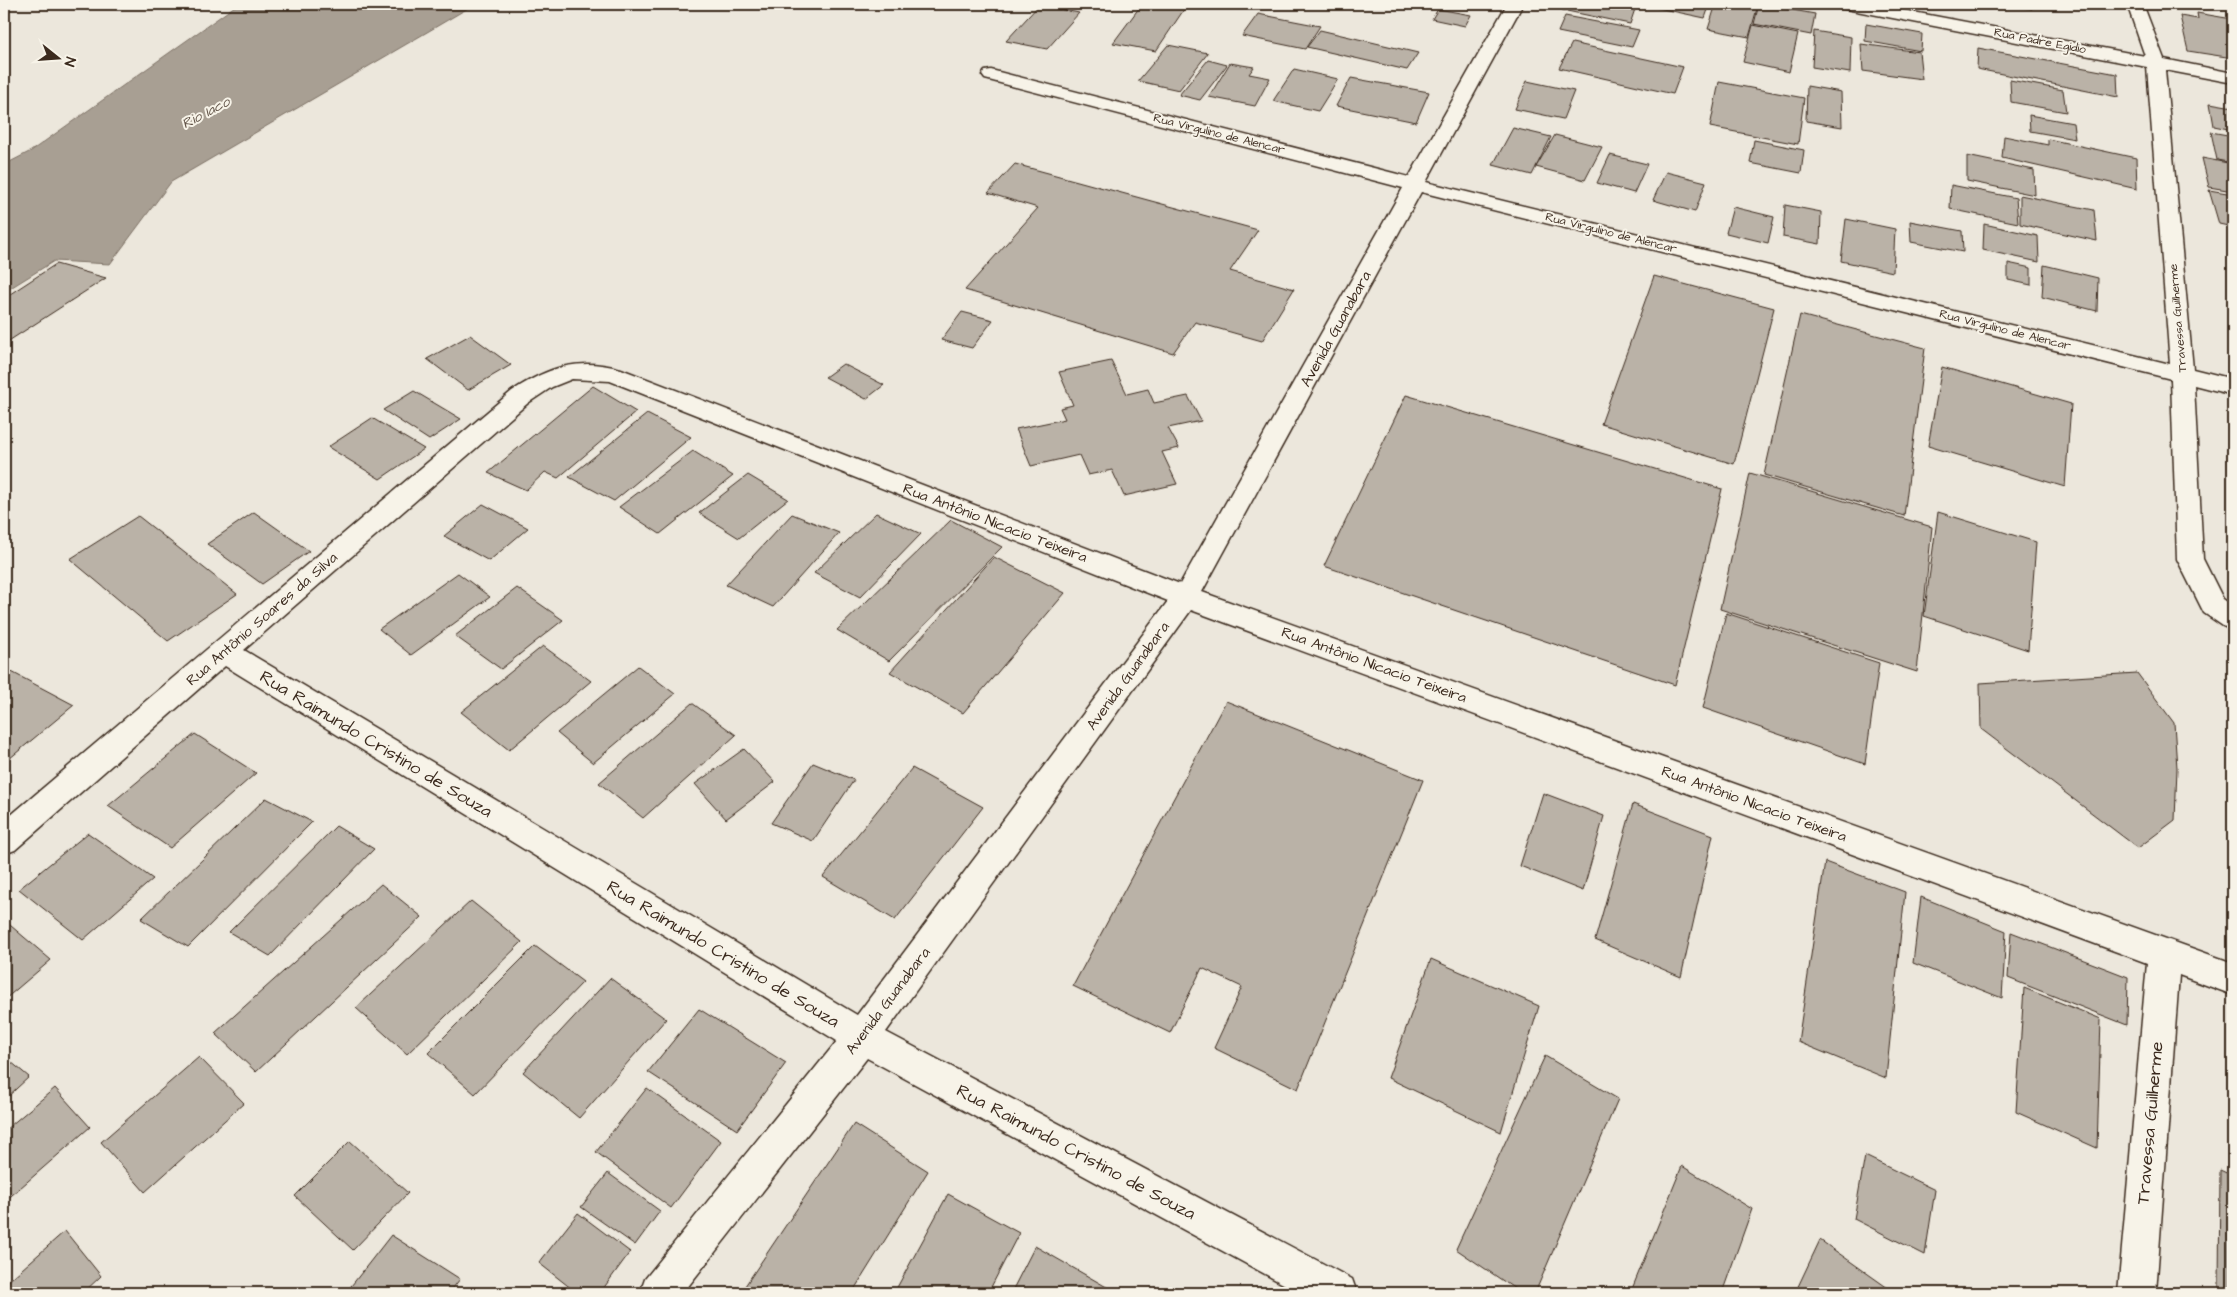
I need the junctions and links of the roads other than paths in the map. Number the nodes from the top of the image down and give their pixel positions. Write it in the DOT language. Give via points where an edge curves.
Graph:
graph roads {
  1 [pos="1515,4"];
  2 [pos="1846,4"];
  3 [pos="2135,4"];
  4 [pos="2156,63"];
  5 [pos="991,75"];
  6 [pos="2233,78"];
  7 [pos="1416,185"];
  8 [pos="2182,374"];
  9 [pos="2233,387"];
  10 [pos="520,397"];
  11 [pos="1186,597"];
  12 [pos="2233,619"];
  13 [pos="224,652"];
  14 [pos="4,840"];
  15 [pos="2164,953"];
  16 [pos="2233,979"];
  17 [pos="862,1038"];
  18 [pos="659,1293"];
  19 [pos="1338,1293"];
  20 [pos="2137,1293"];
  1 -- 7 [label="street, Avenida Guanabara"];
  2 -- 4 [label="street, Rua Padre Egidio"];
  3 -- 4 [label="street, Travessa Guilherme"];
  4 -- 6 [label="street, Rua Padre Egidio"];
  4 -- 8 [label="street, Travessa Guilherme"];
  5 -- 7 [label="street, Rua Virgulino de Alencar"];
  7 -- 8 [label="street, Rua Virgulino de Alencar"];
  7 -- 11 [label="street, Avenida Guanabara"];
  8 -- 9 [label="street, Rua Virgulino de Alencar"];
  8 -- 12 [label="street, Travessa Guilherme" via="2190,559 2213,606"];
  10 -- 11 [label="street, Rua Antônio Nicacio Teixeira" via="550,376 564,372 612,374"];
  10 -- 13 [label="street, Rua Antônio Soares da Silva"];
  11 -- 15 [label="street, Rua Antônio Nicacio Teixeira"];
  11 -- 17 [label="street, Avenida Guanabara"];
  13 -- 14 [label="street, Rua Antônio Soares da Silva"];
  13 -- 17 [label="street, Rua Raimundo Cristino de Souza"];
  15 -- 16 [label="street, Rua Antônio Nicacio Teixeira"];
  15 -- 20 [label="street, Travessa Guilherme"];
  17 -- 18 [label="street, Avenida Guanabara"];
  17 -- 19 [label="street, Rua Raimundo Cristino de Souza"];
}
